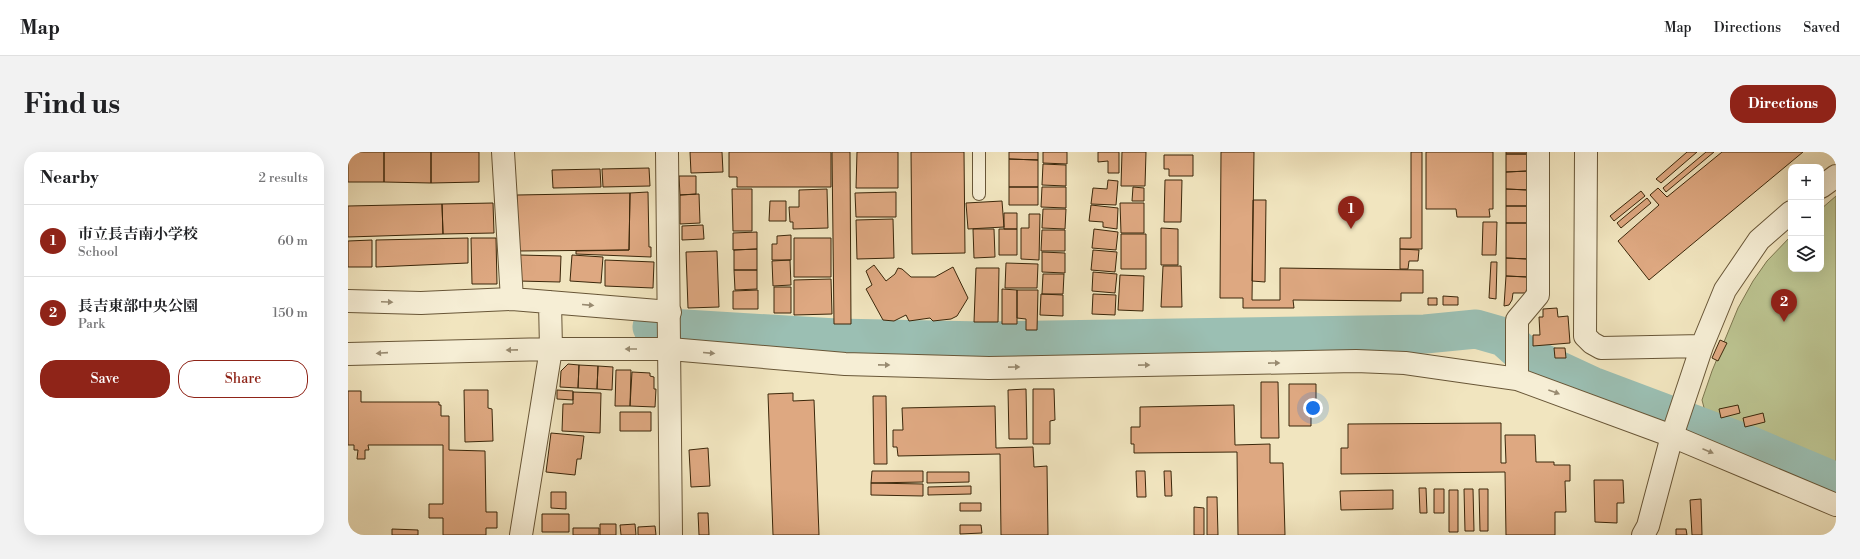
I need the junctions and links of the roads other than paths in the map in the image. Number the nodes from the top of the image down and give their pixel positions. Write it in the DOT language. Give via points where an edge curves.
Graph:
graph roads {
  1 [pos="503,152"];
  2 [pos="668,152"];
  3 [pos="979,152"];
  4 [pos="1538,152"];
  5 [pos="1586,152"];
  6 [pos="1836,176"];
  7 [pos="1824,185"];
  8 [pos="979,194"];
  9 [pos="1788,215"];
  10 [pos="512,299"];
  11 [pos="348,301"];
  12 [pos="550,302"];
  13 [pos="670,312"];
  14 [pos="1702,346"];
  15 [pos="551,349"];
  16 [pos="670,349"];
  17 [pos="348,354"];
  18 [pos="1517,379"];
  19 [pos="1672,436"];
  20 [pos="1836,505"];
  21 [pos="521,535"];
  22 [pos="672,535"];
  23 [pos="1643,535"];
  1 -- 10 [label="street"];
  2 -- 13 [label="street"];
  3 -- 8 [label="lane"];
  4 -- 18 [label="street" via="1538,295 1517,320"];
  5 -- 14 [label="street" via="1585,336 1601,348"];
  6 -- 7 [label="street"];
  9 -- 14 [label="street" via="1759,240 1725,290"];
  11 -- 10 [label="street, one-way" via="421,303"];
  10 -- 12 [label="street"];
  12 -- 13 [label="street, one-way"];
  12 -- 15 [label="street"];
  13 -- 16 [label="street"];
  14 -- 19 [label="street"];
  16 -- 15 [label="street, one-way"];
  15 -- 17 [label="street, one-way"];
  15 -- 21 [label="street"];
  16 -- 18 [label="street, one-way" via="845,364 982,368 1405,362"];
  16 -- 22 [label="street"];
  18 -- 19 [label="street, one-way"];
  19 -- 20 [label="street, one-way"];
  19 -- 23 [label="street" via="1648,526"];
}
